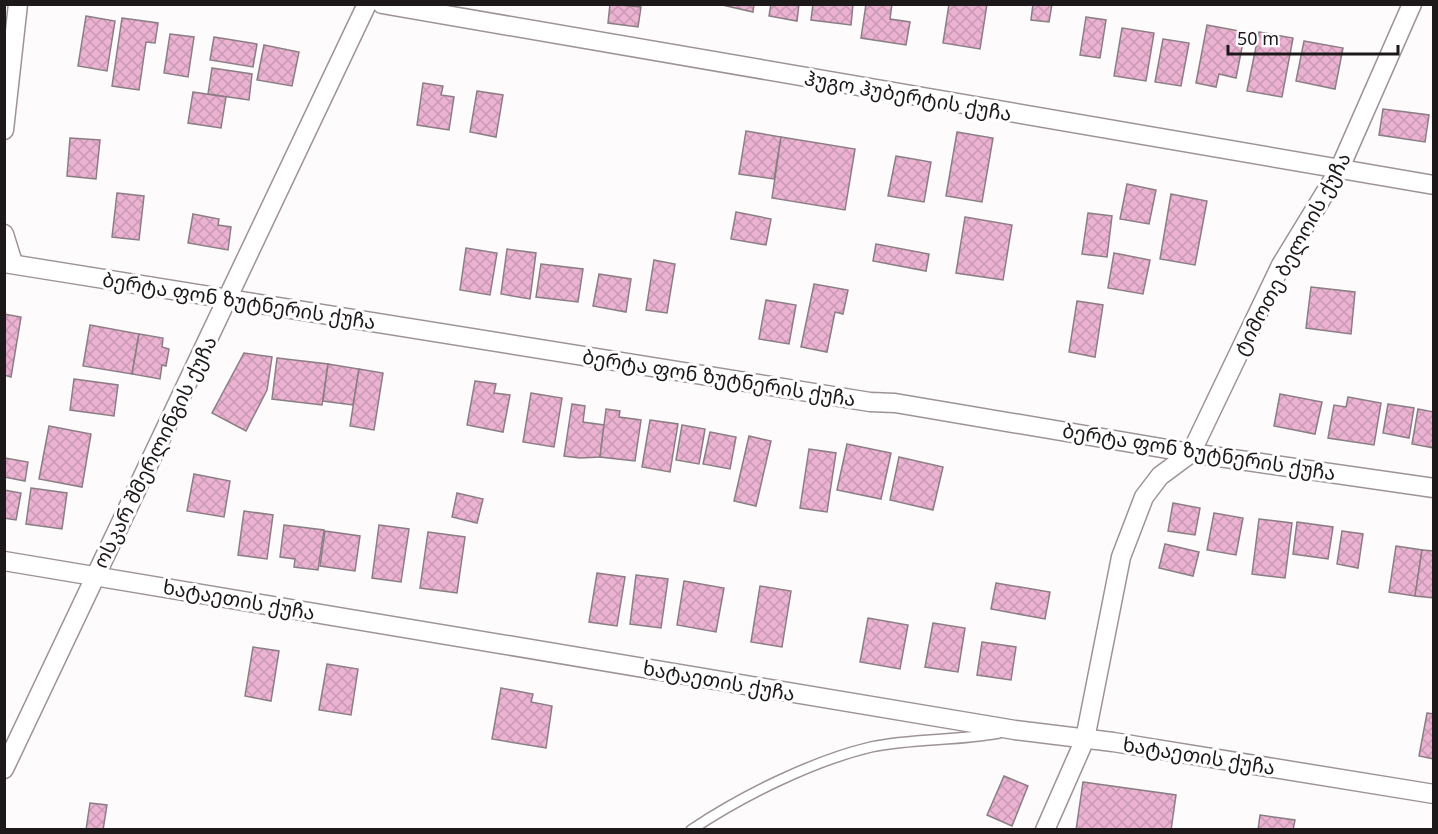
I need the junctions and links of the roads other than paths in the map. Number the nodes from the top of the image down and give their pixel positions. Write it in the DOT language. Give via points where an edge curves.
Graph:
graph roads {
  1 [pos="18,4"];
  2 [pos="367,4"];
  3 [pos="382,4"];
  4 [pos="1412,4"];
  5 [pos="4,130"];
  6 [pos="1339,170"];
  7 [pos="1434,185"];
  8 [pos="4,234"];
  9 [pos="9,263"];
  10 [pos="227,300"];
  11 [pos="1191,453"];
  12 [pos="1434,488"];
  13 [pos="4,561"];
  14 [pos="95,576"];
  15 [pos="1015,730"];
  16 [pos="1085,739"];
  17 [pos="4,769"];
  18 [pos="1434,794"];
  19 [pos="691,830"];
  20 [pos="1045,830"];
  1 -- 5 [label="street"];
  2 -- 10 [label="street, ოსკარ შმერლინგის ქუჩა"];
  3 -- 6 [label="street, ჰუგო ჰუბერტის ქუჩა"];
  4 -- 6 [label="street, ტიმოთე ბელოის ქუჩა"];
  6 -- 7 [label="street, ჰუგო ჰუბერტის ქუჩა"];
  6 -- 11 [label="street, ტიმოთე ბელოის ქუჩა" via="1281,265"];
  8 -- 9 [label="street"];
  9 -- 10 [label="street, ბერტა ფონ ზუტნერის ქუჩა"];
  10 -- 11 [label="street, ბერტა ფონ ზუტნერის ქუჩა"];
  10 -- 14 [label="street, ოსკარ შმერლინგის ქუჩა"];
  11 -- 12 [label="street, ბერტა ფონ ზუტნერის ქუჩა"];
  11 -- 16 [label="street, ტიმოთე ბელოის ქუჩა" via="1160,476 1144,497 1120,557"];
  13 -- 14 [label="street, ხატაეთის ქუჩა"];
  14 -- 15 [label="street, ხატაეთის ქუჩა"];
  14 -- 17 [label="street, ოსკარ შმერლინგის ქუჩა"];
  15 -- 16 [label="street, ხატაეთის ქუჩა"];
  15 -- 19 [label="lane" via="966,739 872,747 808,768"];
  16 -- 18 [label="street, ხატაეთის ქუჩა"];
  16 -- 20 [label="street, ტიმოთე ბელოის ქუჩა"];
}
